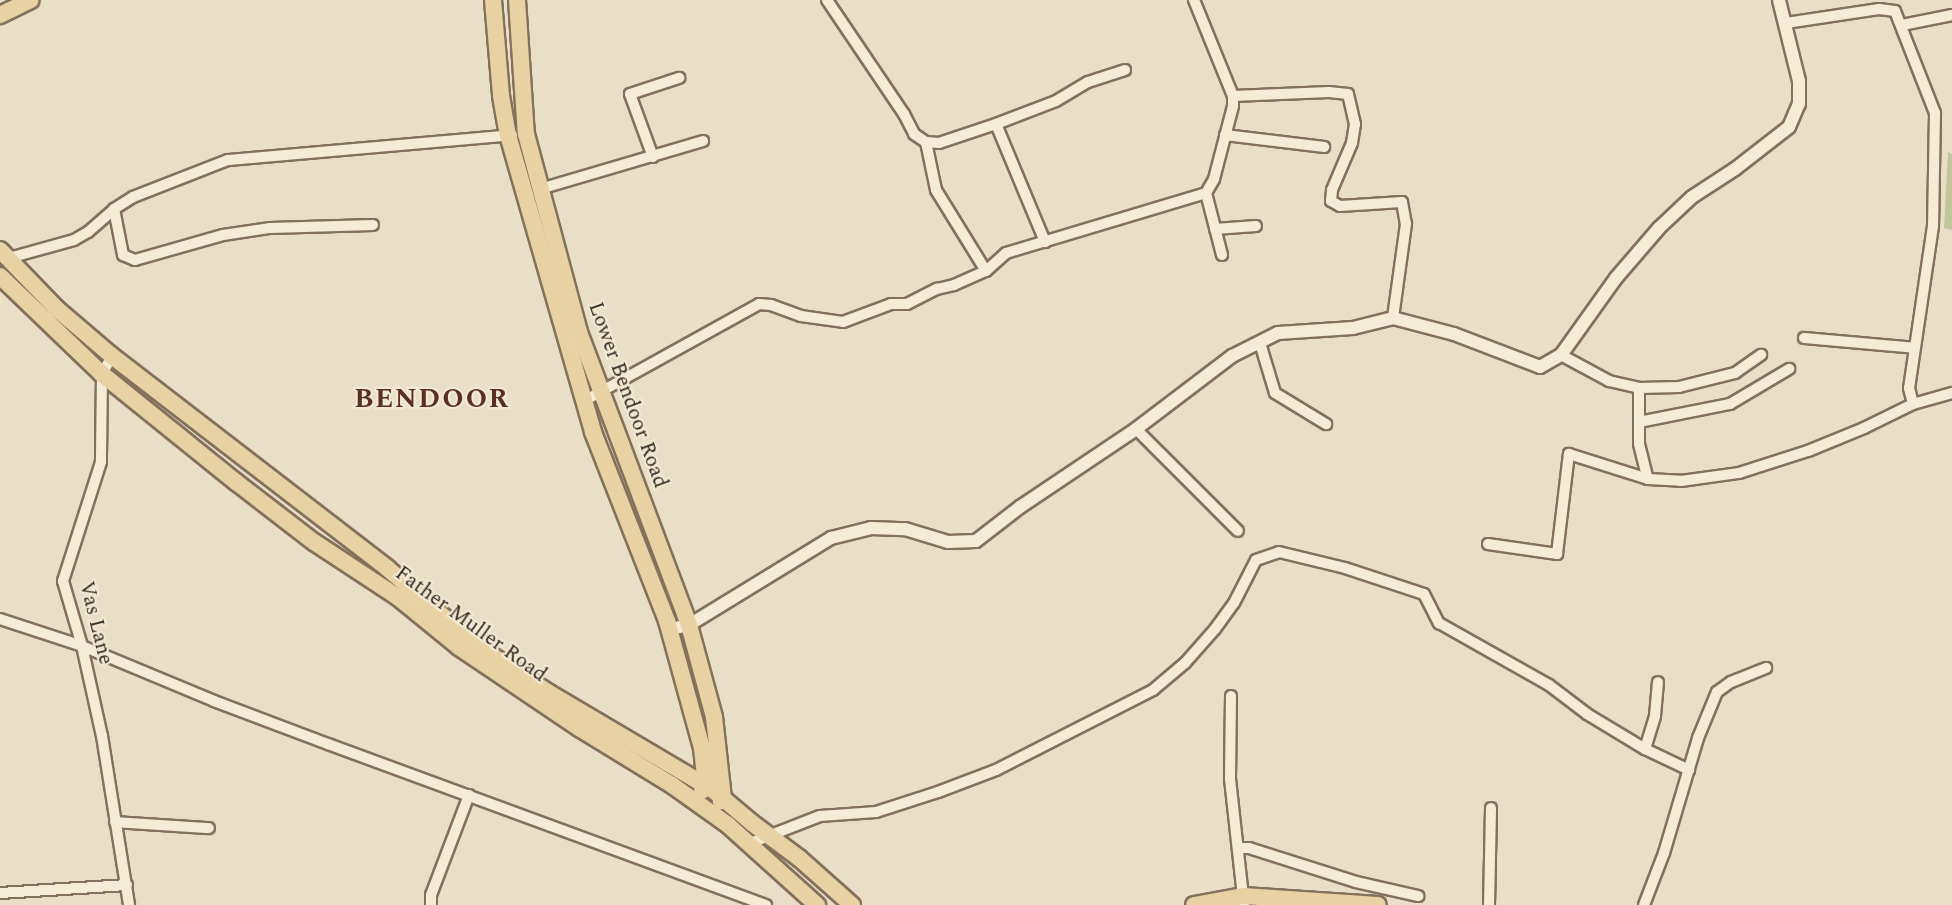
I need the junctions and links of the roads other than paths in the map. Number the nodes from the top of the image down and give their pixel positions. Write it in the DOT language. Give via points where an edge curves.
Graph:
graph roads {
  1 [pos="31,0"];
  2 [pos="493,0"];
  3 [pos="517,0"];
  4 [pos="827,0"];
  5 [pos="1194,0"];
  6 [pos="1779,0"];
  7 [pos="0,15"];
  8 [pos="1952,15"];
  9 [pos="1786,23"];
  10 [pos="1902,25"];
  11 [pos="1125,70"];
  12 [pos="679,78"];
  13 [pos="1233,96"];
  14 [pos="996,124"];
  15 [pos="526,134"];
  16 [pos="508,135"];
  17 [pos="1225,135"];
  18 [pos="703,141"];
  19 [pos="926,142"];
  20 [pos="1324,147"];
  21 [pos="653,157"];
  22 [pos="540,189"];
  23 [pos="1206,193"];
  24 [pos="114,209"];
  25 [pos="373,225"];
  26 [pos="1256,226"];
  27 [pos="1215,229"];
  28 [pos="1045,242"];
  29 [pos="5,254"];
  30 [pos="1222,255"];
  31 [pos="986,271"];
  32 [pos="0,276"];
  33 [pos="1393,318"];
  34 [pos="1804,338"];
  35 [pos="1260,343"];
  36 [pos="1915,348"];
  37 [pos="1561,355"];
  38 [pos="1761,355"];
  39 [pos="112,356"];
  40 [pos="1788,369"];
  41 [pos="102,374"];
  42 [pos="1639,388"];
  43 [pos="1951,390"];
  44 [pos="602,393"];
  45 [pos="584,401"];
  46 [pos="1913,404"];
  47 [pos="1639,422"];
  48 [pos="1326,424"];
  49 [pos="1137,429"];
  50 [pos="1648,479"];
  51 [pos="1238,531"];
  52 [pos="1488,544"];
  53 [pos="0,619"];
  54 [pos="689,625"];
  55 [pos="670,629"];
  56 [pos="82,646"];
  57 [pos="1766,668"];
  58 [pos="1658,682"];
  59 [pos="1231,696"];
  60 [pos="1645,749"];
  61 [pos="1689,770"];
  62 [pos="706,786"];
  63 [pos="469,795"];
  64 [pos="723,798"];
  65 [pos="695,801"];
  66 [pos="1491,808"];
  67 [pos="710,812"];
  68 [pos="115,822"];
  69 [pos="209,828"];
  70 [pos="769,836"];
  71 [pos="748,844"];
  72 [pos="1238,848"];
  73 [pos="127,885"];
  74 [pos="0,893"];
  75 [pos="1418,896"];
  76 [pos="1244,901"];
  77 [pos="129,905"];
  78 [pos="430,905"];
  79 [pos="766,905"];
  80 [pos="817,905"];
  81 [pos="852,905"];
  82 [pos="1194,905"];
  83 [pos="1378,905"];
  84 [pos="1489,905"];
  85 [pos="1644,905"];
  1 -- 7 [label="main road"];
  2 -- 16 [label="main road"];
  3 -- 15 [label="main road, Lower Bendoor Road"];
  4 -- 19 [label="street" via="869,59 914,134"];
  5 -- 13 [label="street"];
  6 -- 9 [label="street"];
  8 -- 10 [label="street"];
  9 -- 10 [label="street" via="1879,9 1895,11"];
  9 -- 37 [label="street" via="1799,81 1799,104 1789,127 1692,197 1659,228 1616,278"];
  10 -- 36 [label="street" via="1935,113 1933,226"];
  11 -- 14 [label="street" via="1088,82 1056,100"];
  12 -- 21 [label="street" via="630,94"];
  13 -- 17 [label="street"];
  13 -- 33 [label="street" via="1348,94 1354,134 1331,201 1340,206 1402,202 1406,224"];
  14 -- 19 [label="street" via="939,143"];
  14 -- 28 [label="street"];
  15 -- 16 [label="street"];
  15 -- 22 [label="main road, Lower Bendoor Road"];
  16 -- 24 [label="street" via="228,160 149,189"];
  16 -- 45 [label="main road"];
  17 -- 20 [label="street"];
  17 -- 23 [label="street" via="1214,179"];
  18 -- 21 [label="street"];
  19 -- 31 [label="street" via="936,190"];
  21 -- 22 [label="street"];
  22 -- 44 [label="main road, Lower Bendoor Road" via="579,332"];
  23 -- 27 [label="street"];
  23 -- 28 [label="street"];
  24 -- 25 [label="street" via="123,255 135,260 223,235 270,228"];
  24 -- 29 [label="street" via="74,240"];
  26 -- 27 [label="street"];
  27 -- 30 [label="street"];
  28 -- 31 [label="street" via="1006,253"];
  29 -- 39 [label="main road" via="57,309"];
  31 -- 44 [label="street" via="906,304 891,304 843,322 759,304"];
  32 -- 41 [label="main road, Father Muller Road"];
  33 -- 35 [label="street" via="1353,328 1278,333"];
  33 -- 37 [label="street" via="1454,334 1540,367"];
  34 -- 36 [label="street"];
  35 -- 48 [label="street" via="1275,393"];
  35 -- 49 [label="street" via="1232,356"];
  36 -- 46 [label="street" via="1909,388"];
  37 -- 42 [label="street" via="1609,381"];
  38 -- 42 [label="street" via="1735,373 1679,387"];
  39 -- 41 [label="street, Vas Lane"];
  39 -- 62 [label="main road" via="387,568 480,648"];
  40 -- 47 [label="street" via="1730,404"];
  41 -- 56 [label="street, Vas Lane" via="101,462 63,581"];
  41 -- 65 [label="main road, Father Muller Road" via="314,542 399,598 459,647"];
  42 -- 47 [label="street"];
  43 -- 46 [label="street"];
  44 -- 45 [label="street"];
  44 -- 54 [label="main road, Lower Bendoor Road"];
  45 -- 55 [label="main road"];
  46 -- 50 [label="street" via="1808,451 1739,473 1681,481"];
  47 -- 50 [label="street" via="1639,444"];
  49 -- 51 [label="street"];
  49 -- 54 [label="street" via="976,540 948,542 906,529 871,528 831,538"];
  50 -- 52 [label="street" via="1569,453 1557,554"];
  53 -- 56 [label="street"];
  54 -- 55 [label="street"];
  54 -- 64 [label="main road, Lower Bendoor Road" via="714,717"];
  55 -- 62 [label="main road" via="702,748"];
  56 -- 63 [label="street" via="214,701"];
  56 -- 68 [label="street, Vas Lane" via="102,736"];
  57 -- 61 [label="street" via="1717,692"];
  58 -- 60 [label="street" via="1655,716"];
  59 -- 72 [label="street" via="1230,779"];
  60 -- 61 [label="street"];
  60 -- 70 [label="street" via="1587,714 1549,685 1439,623 1424,594 1279,552 1256,560 1234,603 1215,629 1185,663 1153,690 996,770 876,812 819,816"];
  61 -- 85 [label="street"];
  62 -- 64 [label="main road"];
  62 -- 65 [label="main road"];
  63 -- 78 [label="street"];
  63 -- 79 [label="street"];
  64 -- 67 [label="main road"];
  64 -- 70 [label="main road"];
  65 -- 67 [label="main road, Father Muller Road"];
  66 -- 84 [label="street"];
  67 -- 71 [label="main road, Father Muller Road"];
  68 -- 69 [label="street"];
  68 -- 73 [label="street, Vas Lane"];
  70 -- 71 [label="street"];
  70 -- 81 [label="main road"];
  71 -- 80 [label="main road, Father Muller Road"];
  72 -- 75 [label="street"];
  72 -- 76 [label="street"];
  73 -- 74 [label="street"];
  73 -- 77 [label="street, Vas Lane"];
  76 -- 82 [label="main road"];
  76 -- 83 [label="main road"];
}
